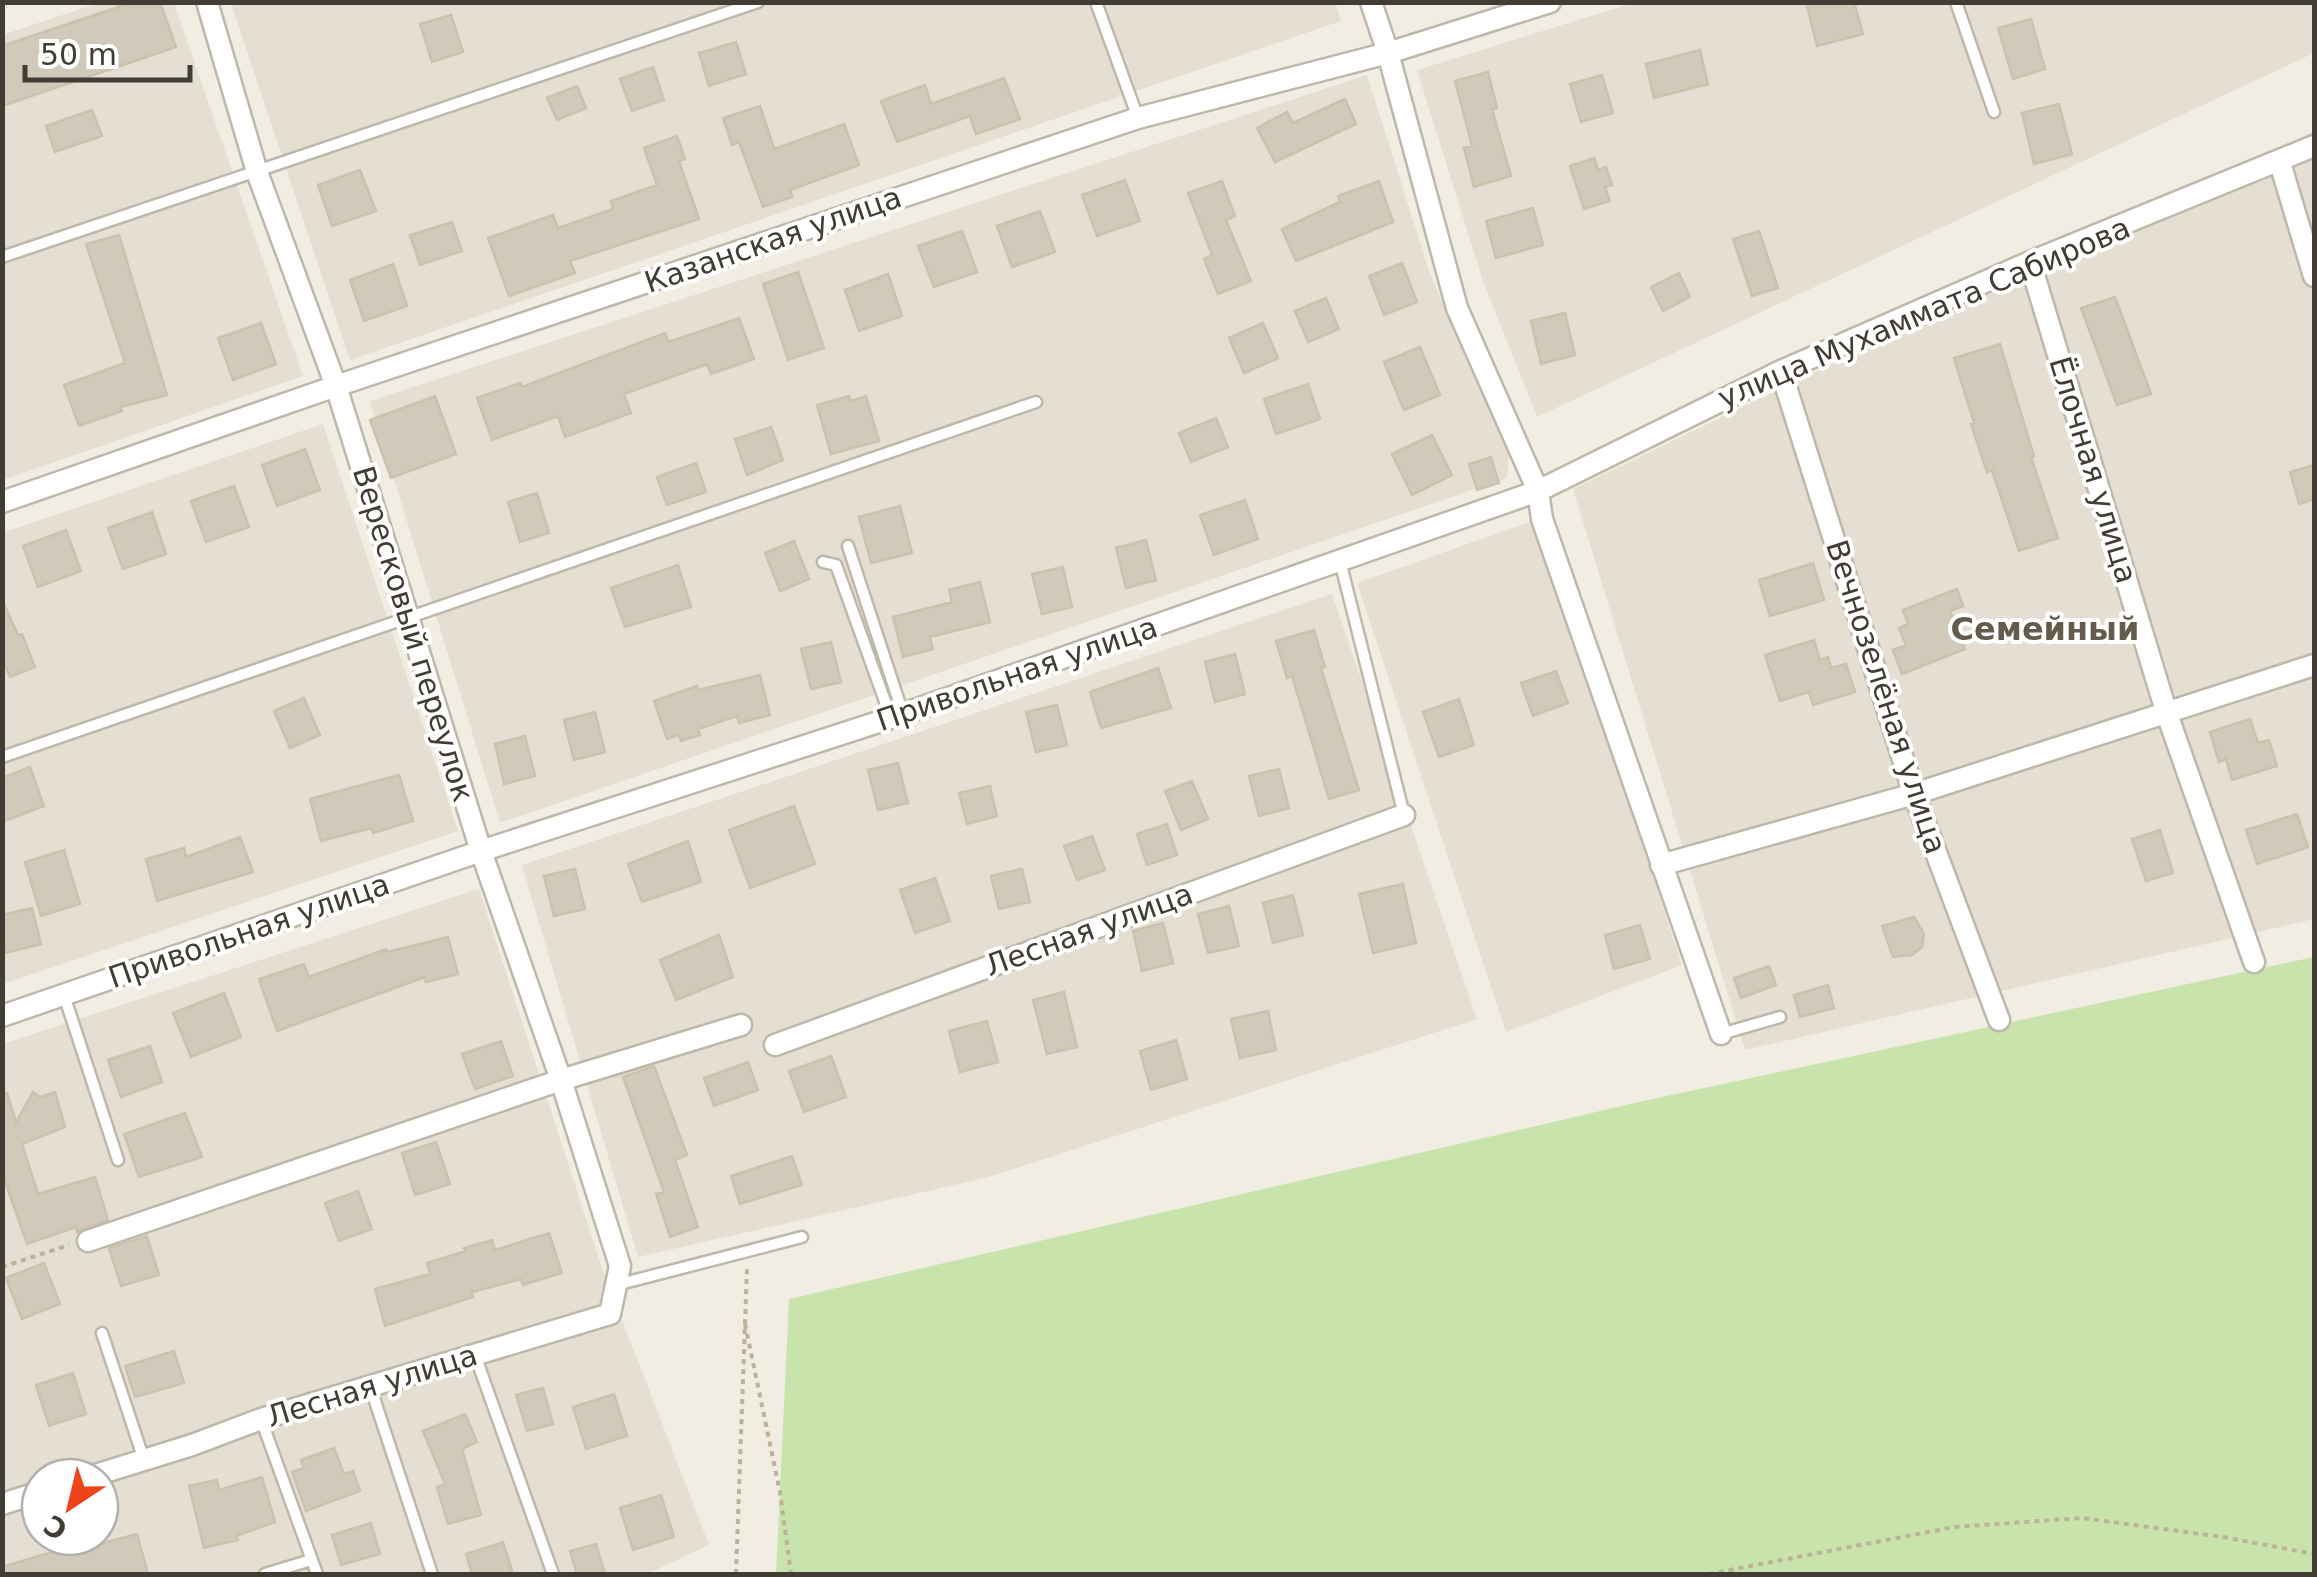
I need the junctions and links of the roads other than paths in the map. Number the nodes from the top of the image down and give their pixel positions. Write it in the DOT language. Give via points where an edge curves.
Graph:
graph roads {
  1 [pos="207,2"];
  2 [pos="758,2"];
  3 [pos="1096,2"];
  4 [pos="1371,2"];
  5 [pos="1550,2"];
  6 [pos="1956,2"];
  7 [pos="1388,54"];
  8 [pos="1994,112"];
  9 [pos="1138,118"];
  10 [pos="2314,146"];
  11 [pos="2280,163"];
  12 [pos="256,172"];
  13 [pos="2,256"];
  14 [pos="2030,262"];
  15 [pos="2314,276"];
  16 [pos="1782,372"];
  17 [pos="336,386"];
  18 [pos="1036,402"];
  19 [pos="1538,491"];
  20 [pos="2,502"];
  21 [pos="848,546"];
  22 [pos="1340,561"];
  23 [pos="823,562"];
  24 [pos="408,616"];
  25 [pos="2314,664"];
  26 [pos="2166,712"];
  27 [pos="897,716"];
  28 [pos="2,757"];
  29 [pos="1914,794"];
  30 [pos="1404,815"];
  31 [pos="481,851"];
  32 [pos="1661,864"];
  33 [pos="2254,962"];
  34 [pos="64,995"];
  35 [pos="2,1016"];
  36 [pos="1780,1017"];
  37 [pos="1999,1020"];
  38 [pos="741,1025"];
  39 [pos="1721,1034"];
  40 [pos="774,1045"];
  41 [pos="561,1080"];
  42 [pos="118,1160"];
  43 [pos="802,1238"];
  44 [pos="88,1241"];
  45 [pos="618,1276"];
  46 [pos="102,1334"];
  47 [pos="475,1354"];
  48 [pos="370,1386"];
  49 [pos="261,1418"];
  50 [pos="144,1460"];
  51 [pos="120,1467"];
  52 [pos="312,1560"];
  53 [pos="265,1574"];
  54 [pos="316,1574"];
  55 [pos="432,1574"];
  56 [pos="553,1574"];
  1 -- 12 [label="street, Вересковый переулок"];
  2 -- 12 [label="lane"];
  3 -- 9 [label="lane"];
  4 -- 7 [label="street"];
  5 -- 7 [label="street, Казанская улица"];
  6 -- 8 [label="lane"];
  7 -- 9 [label="street, Казанская улица"];
  7 -- 19 [label="street" via="1457,308"];
  9 -- 17 [label="street, Казанская улица"];
  10 -- 11 [label="street, улица Мухаммата Сабирова"];
  11 -- 14 [label="street, улица Мухаммата Сабирова"];
  11 -- 15 [label="street"];
  12 -- 13 [label="lane"];
  12 -- 17 [label="street, Вересковый переулок"];
  14 -- 16 [label="street, улица Мухаммата Сабирова"];
  14 -- 26 [label="street, Ёлочная улица"];
  16 -- 19 [label="street, улица Мухаммата Сабирова"];
  16 -- 29 [label="street, Вечнозелёная улица"];
  17 -- 20 [label="street, Казанская улица"];
  17 -- 24 [label="street, Вересковый переулок"];
  18 -- 24 [label="lane"];
  19 -- 22 [label="street, Привольная улица"];
  19 -- 32 [label="street"];
  21 -- 27 [label="lane"];
  22 -- 27 [label="street, Привольная улица"];
  22 -- 30 [label="lane"];
  23 -- 27 [label="lane" via="836,565"];
  24 -- 28 [label="lane"];
  24 -- 31 [label="street, Вересковый переулок"];
  25 -- 26 [label="street"];
  26 -- 29 [label="street"];
  26 -- 33 [label="street, Ёлочная улица"];
  27 -- 31 [label="street, Привольная улица"];
  29 -- 32 [label="street"];
  29 -- 37 [label="street, Вечнозелёная улица"];
  30 -- 40 [label="street, Лесная улица"];
  31 -- 34 [label="street, Привольная улица"];
  31 -- 41 [label="street, Вересковый переулок"];
  32 -- 39 [label="street"];
  34 -- 35 [label="street, Привольная улица"];
  34 -- 42 [label="lane"];
  36 -- 39 [label="lane"];
  38 -- 41 [label="street"];
  41 -- 44 [label="street"];
  41 -- 45 [label="street, Вересковый переулок"];
  43 -- 45 [label="lane"];
  45 -- 47 [label="street, Лесная улица" via="610,1314"];
  46 -- 50 [label="lane"];
  47 -- 48 [label="street, Лесная улица"];
  47 -- 56 [label="lane"];
  48 -- 49 [label="street, Лесная улица"];
  48 -- 55 [label="lane"];
  49 -- 50 [label="street, Лесная улица"];
  49 -- 52 [label="lane"];
  50 -- 51 [label="street, Лесная улица"];
  52 -- 53 [label="lane"];
  52 -- 54 [label="lane"];
}
